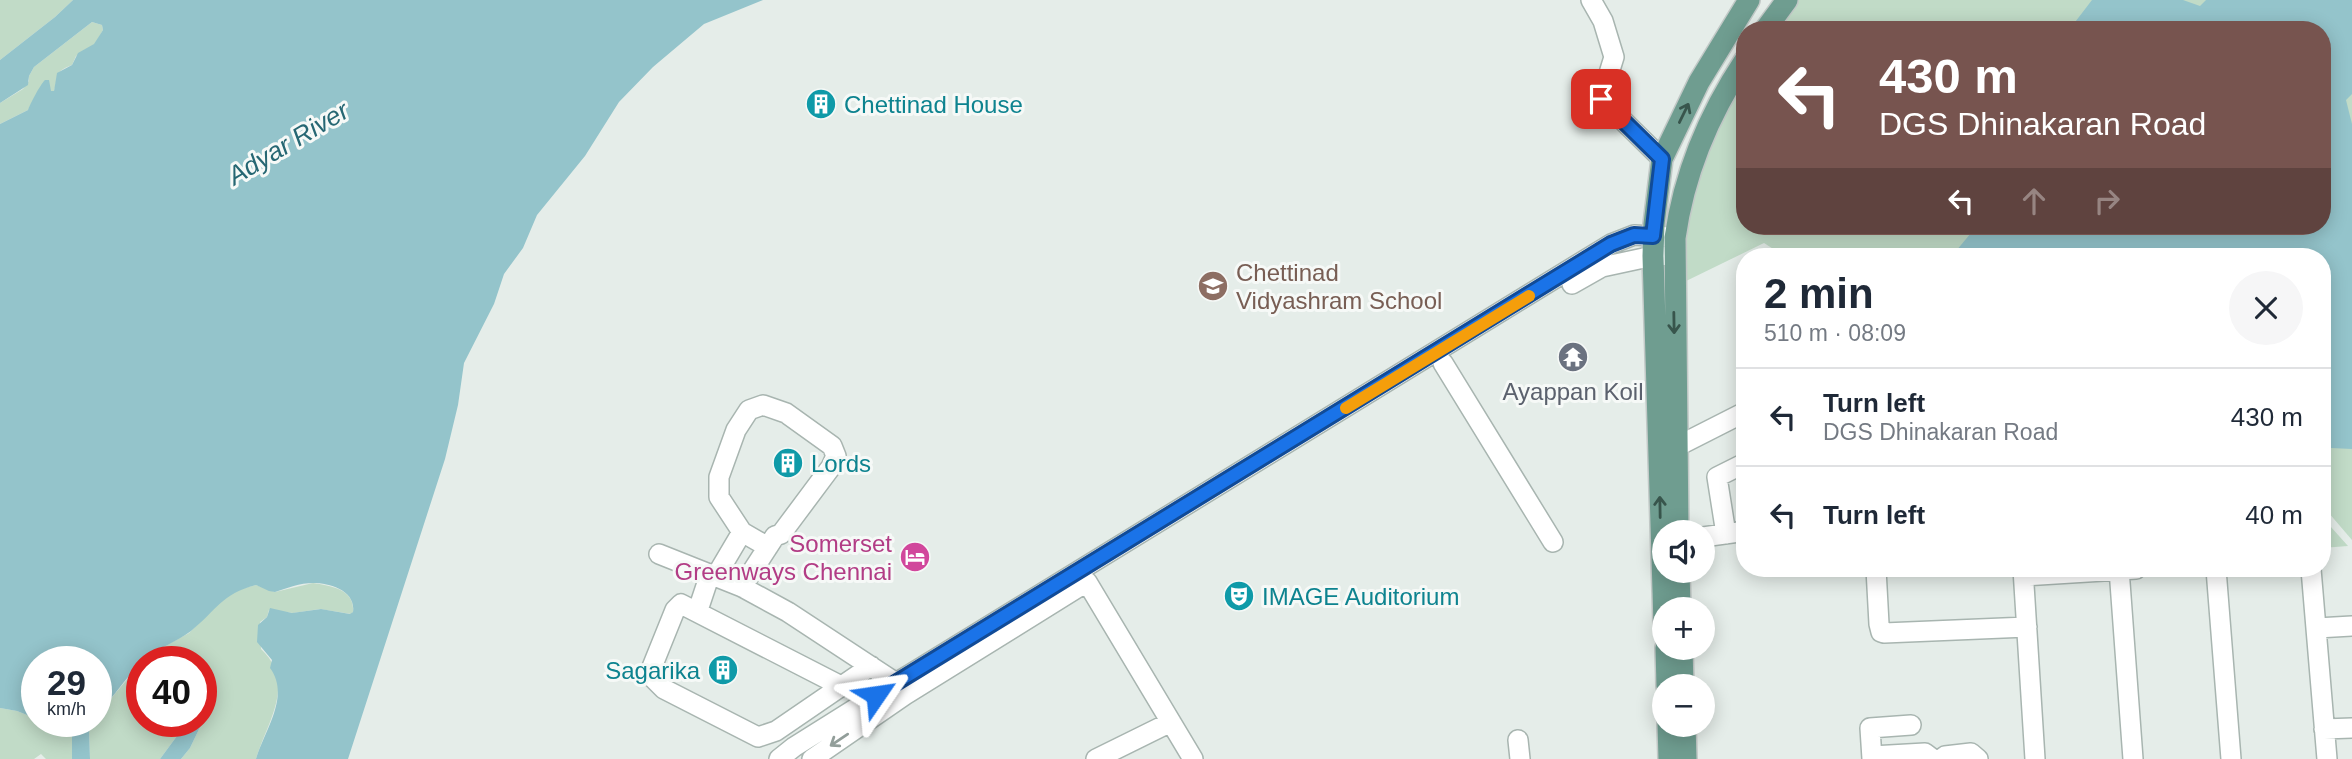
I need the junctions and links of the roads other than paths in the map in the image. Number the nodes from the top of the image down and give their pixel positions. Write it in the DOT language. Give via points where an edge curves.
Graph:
graph roads {
  1 [pos="1591,0"];
  2 [pos="1749,0"];
  3 [pos="1787,0"];
  4 [pos="1736,21"];
  5 [pos="1736,21"];
  6 [pos="1772,21"];
  7 [pos="1736,77"];
  8 [pos="1662,159"];
  9 [pos="1664,246"];
  10 [pos="1443,363"];
  11 [pos="1736,417"];
  12 [pos="1298,445"];
  13 [pos="1676,447"];
  14 [pos="1736,468"];
  15 [pos="1678,520"];
  16 [pos="742,531"];
  17 [pos="1736,531"];
  18 [pos="1715,535"];
  19 [pos="1553,542"];
  20 [pos="768,547"];
  21 [pos="659,554"];
  22 [pos="713,575"];
  23 [pos="1876,577"];
  24 [pos="2023,577"];
  25 [pos="2124,577"];
  26 [pos="2217,577"];
  27 [pos="2312,577"];
  28 [pos="1080,579"];
  29 [pos="742,587"];
  30 [pos="1664,597"];
  31 [pos="698,610"];
  32 [pos="2352,626"];
  33 [pos="2026,627"];
  34 [pos="2317,628"];
  35 [pos="871,666"];
  36 [pos="841,686"];
  37 [pos="901,689"];
  38 [pos="1171,722"];
  39 [pos="1911,725"];
  40 [pos="2352,728"];
  41 [pos="2324,729"];
  42 [pos="758,737"];
  43 [pos="1668,737"];
  44 [pos="1685,737"];
  45 [pos="1872,757"];
  46 [pos="778,759"];
  47 [pos="812,759"];
  48 [pos="1096,759"];
  49 [pos="1193,759"];
  50 [pos="1669,759"];
  51 [pos="1686,759"];
  52 [pos="1933,759"];
  53 [pos="1941,759"];
  54 [pos="1978,759"];
  55 [pos="2035,759"];
  56 [pos="2133,759"];
  57 [pos="2231,759"];
  58 [pos="2327,759"];
  1 -- 8 [label="street" via="1614,57 1601,99"];
  5 -- 2 [label="main road, one-way"];
  3 -- 6 [label="main road"];
  8 -- 4 [label="main road, one-way" via="1699,82"];
  7 -- 9 [label="main road" via="1696,152"];
  8 -- 9 [label="main road"];
  9 -- 10 [label="street" via="1602,267"];
  9 -- 12 [label="street" via="1634,235 1611,244"];
  9 -- 13 [label="main road, one-way"];
  30 -- 9 [label="main road, one-way"];
  10 -- 12 [label="street"];
  10 -- 19 [label="street"];
  11 -- 13 [label="street"];
  12 -- 28 [label="street"];
  13 -- 15 [label="main road"];
  14 -- 17 [label="street" via="1717,477"];
  16 -- 20 [label="street"];
  16 -- 20 [label="street" via="719,497 719,477 736,430 749,410 763,405 786,413 832,446 836,456"];
  16 -- 22 [label="street"];
  17 -- 18 [label="street"];
  20 -- 29 [label="street"];
  21 -- 22 [label="street"];
  22 -- 29 [label="street"];
  22 -- 31 [label="street"];
  23 -- 33 [label="street" via="1881,632"];
  24 -- 33 [label="street"];
  25 -- 56 [label="street"];
  26 -- 57 [label="street"];
  27 -- 34 [label="street"];
  28 -- 37 [label="street"];
  28 -- 38 [label="street"];
  29 -- 35 [label="street"];
  31 -- 36 [label="street"];
  31 -- 42 [label="street" via="681,604 675,610 652,667 653,678 664,689"];
  32 -- 34 [label="street"];
  33 -- 55 [label="street"];
  34 -- 41 [label="street"];
  35 -- 36 [label="street"];
  35 -- 37 [label="street"];
  36 -- 42 [label="street" via="776,731"];
  37 -- 46 [label="street"];
  37 -- 47 [label="street, one-way"];
  38 -- 48 [label="street"];
  38 -- 49 [label="street"];
  39 -- 45 [label="street" via="1870,728"];
  40 -- 41 [label="street"];
  41 -- 58 [label="street"];
  42 -- 46 [label="street"];
  43 -- 50 [label="main road"];
  44 -- 51 [label="main road"];
  45 -- 52 [label="street" via="1924,753"];
  53 -- 54 [label="street" via="1971,753"];
}
